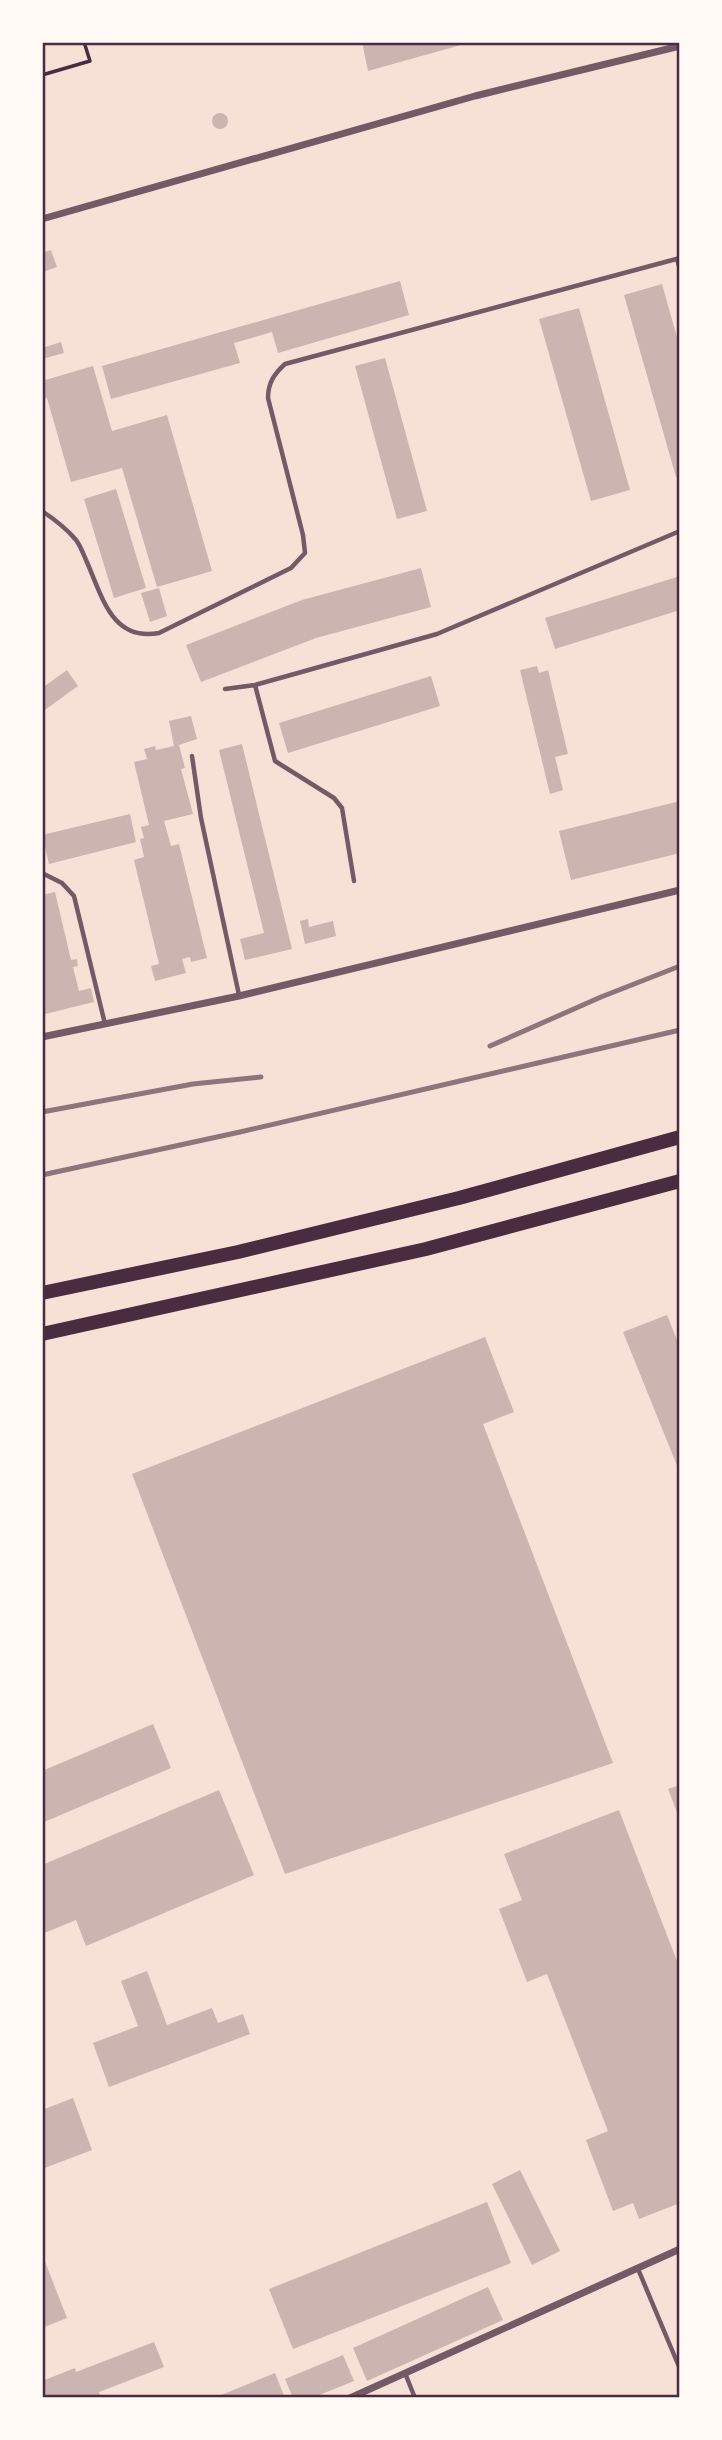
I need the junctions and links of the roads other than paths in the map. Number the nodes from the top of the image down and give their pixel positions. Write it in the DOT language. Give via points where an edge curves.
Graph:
graph roads {
  1 [pos="680,47"];
  2 [pos="42,219"];
  3 [pos="678,259"];
  4 [pos="680,270"];
  5 [pos="42,511"];
  6 [pos="680,531"];
  7 [pos="254,685"];
  8 [pos="225,689"];
  9 [pos="192,755"];
  10 [pos="42,873"];
  11 [pos="354,881"];
  12 [pos="680,890"];
  13 [pos="239,996"];
  14 [pos="105,1025"];
  15 [pos="42,1037"];
  16 [pos="680,1137"];
  17 [pos="680,1181"];
  18 [pos="42,1293"];
  19 [pos="42,1334"];
  20 [pos="680,2249"];
  21 [pos="637,2268"];
  22 [pos="680,2369"];
  23 [pos="405,2373"];
  24 [pos="350,2398"];
  25 [pos="415,2398"];
  1 -- 2 [label="street" via="475,96"];
  3 -- 4 [label="lane"];
  3 -- 5 [label="lane" via="285,364 274,374 268,398 305,553 291,568 159,633 130,632 118,624 77,541"];
  6 -- 7 [label="lane" via="437,634"];
  7 -- 8 [label="lane"];
  7 -- 11 [label="lane" via="275,761 334,798 342,808"];
  9 -- 13 [label="lane"];
  10 -- 14 [label="lane" via="62,883 74,896"];
  12 -- 13 [label="street"];
  13 -- 14 [label="street"];
  14 -- 15 [label="street"];
  16 -- 18 [label="highway" via="459,1198"];
  17 -- 19 [label="highway" via="426,1249"];
  20 -- 21 [label="street"];
  21 -- 22 [label="lane"];
  21 -- 23 [label="street"];
  23 -- 24 [label="street"];
  23 -- 25 [label="lane"];
}
